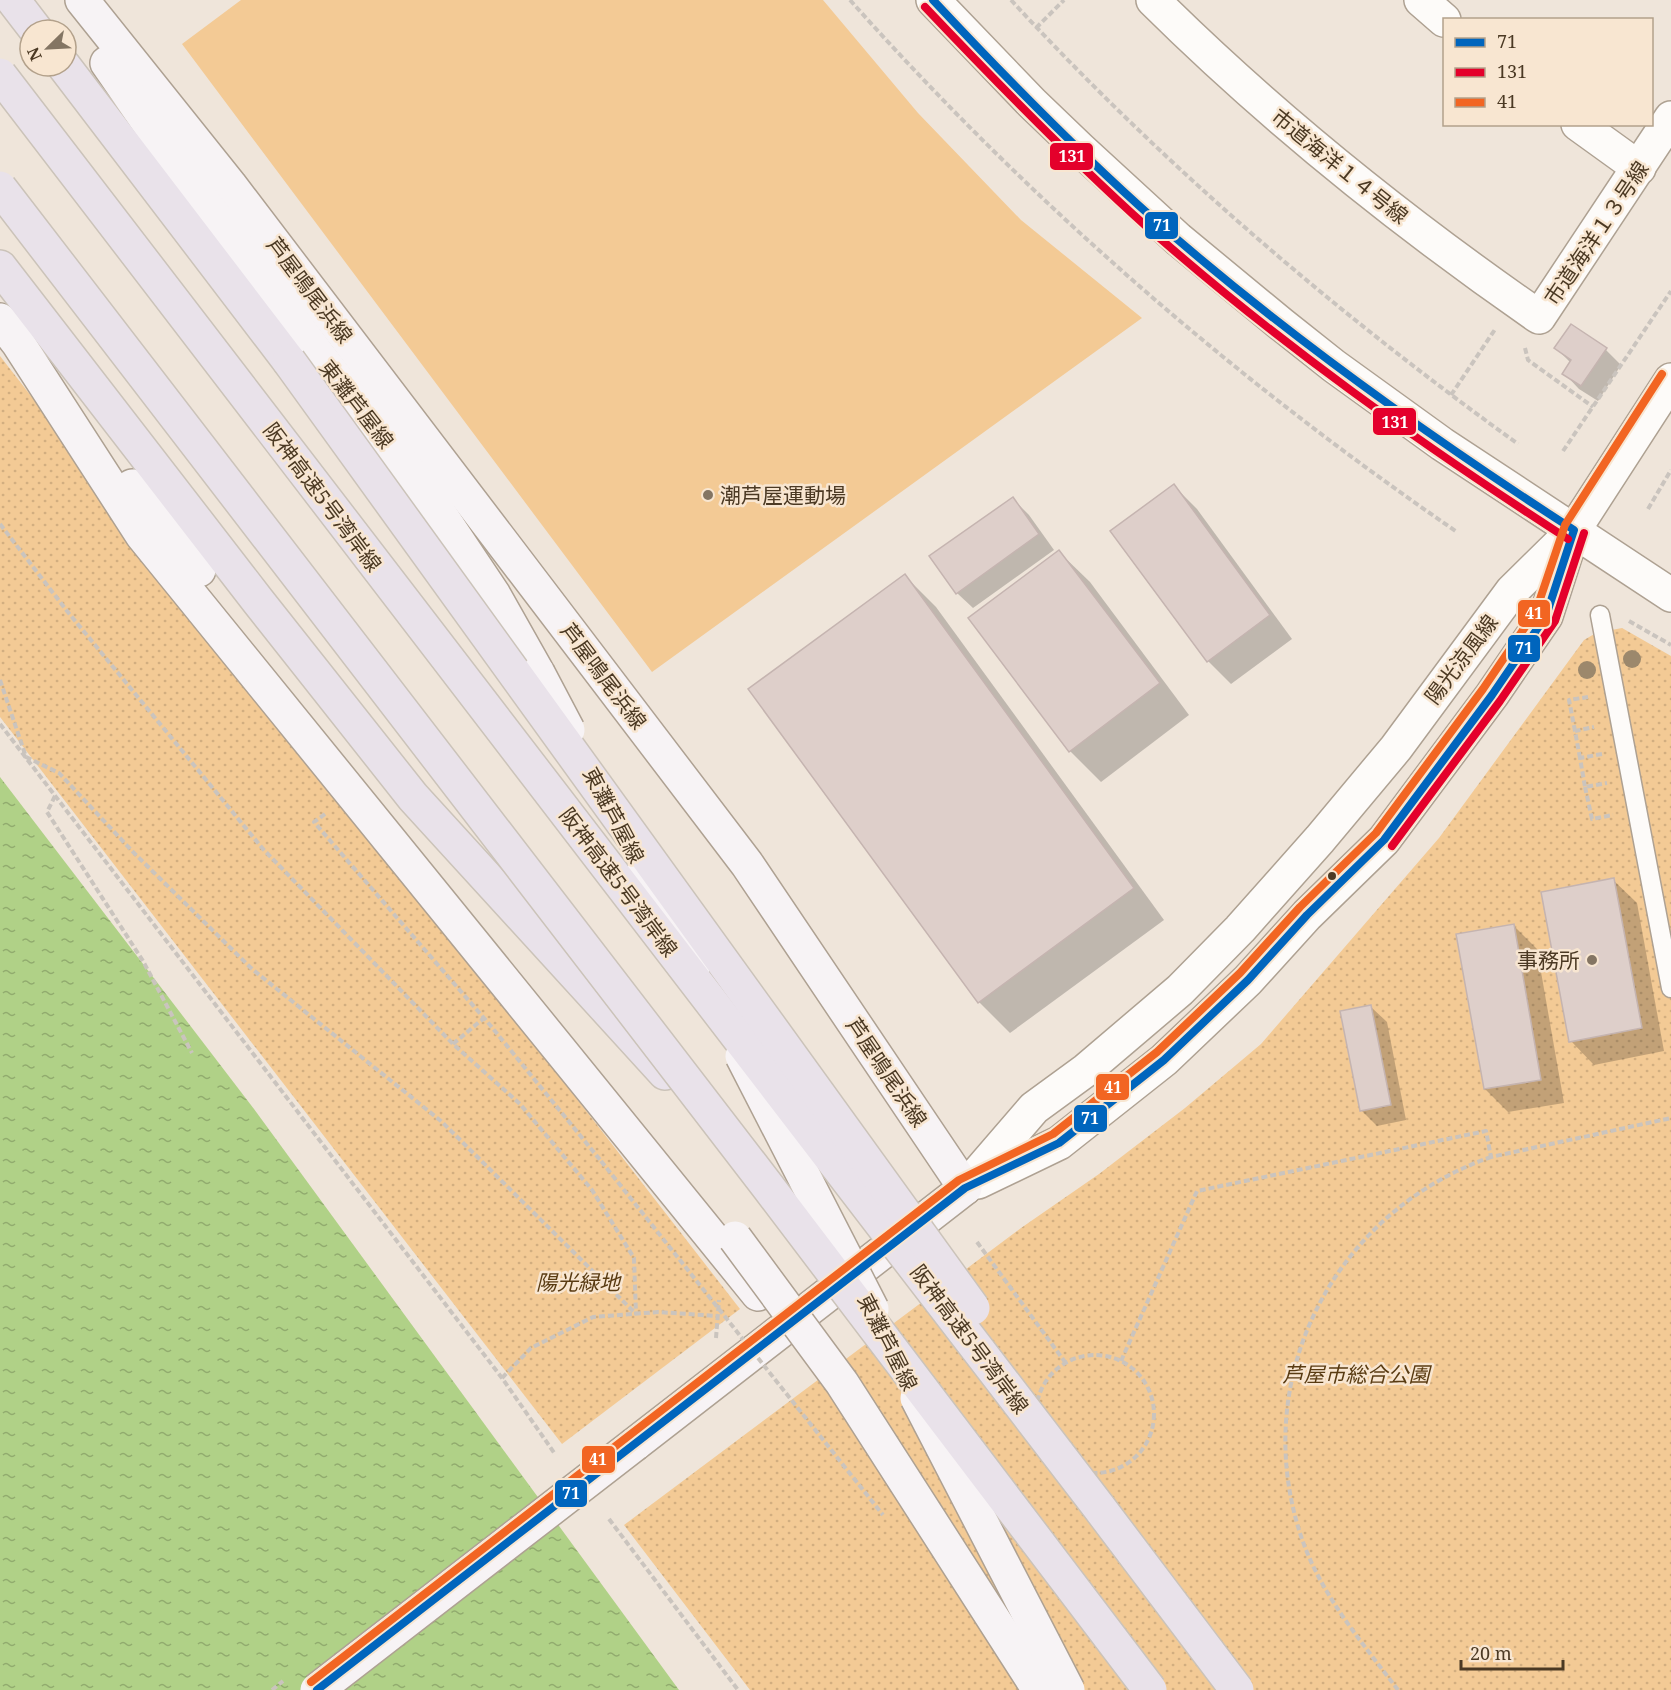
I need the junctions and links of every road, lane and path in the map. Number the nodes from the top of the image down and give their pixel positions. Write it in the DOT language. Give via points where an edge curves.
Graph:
graph roads {
  1 [pos="13,0"];
  2 [pos="63,0"];
  3 [pos="82,0"];
  4 [pos="850,0"];
  5 [pos="933,0"];
  6 [pos="1011,0"];
  7 [pos="1064,0"];
  8 [pos="1421,0"];
  9 [pos="1170,6"];
  10 [pos="27,18"];
  11 [pos="1443,19"];
  12 [pos="1036,28"];
  13 [pos="0,75"];
  14 [pos="73,78"];
  15 [pos="1671,118"];
  16 [pos="1581,126"];
  17 [pos="1639,168"];
  18 [pos="0,188"];
  19 [pos="0,267"];
  20 [pos="1671,291"];
  21 [pos="1527,309"];
  22 [pos="9,331"];
  23 [pos="1671,380"];
  24 [pos="1451,395"];
  25 [pos="1593,406"];
  26 [pos="1518,444"];
  27 [pos="1563,451"];
  28 [pos="1671,470"];
  29 [pos="1648,509"];
  30 [pos="0,524"];
  31 [pos="1574,530"];
  32 [pos="1457,532"];
  33 [pos="1671,595"];
  34 [pos="1600,615"];
  35 [pos="1625,618"];
  36 [pos="1671,645"];
  37 [pos="0,680"];
  38 [pos="1615,692"];
  39 [pos="1621,722"];
  40 [pos="0,724"];
  41 [pos="1575,731"];
  42 [pos="26,758"];
  43 [pos="1580,758"];
  44 [pos="1585,787"];
  45 [pos="55,796"];
  46 [pos="330,810"];
  47 [pos="1638,811"];
  48 [pos="1671,988"];
  49 [pos="484,1018"];
  50 [pos="453,1044"];
  51 [pos="192,1053"];
  52 [pos="1671,1118"];
  53 [pos="1491,1157"];
  54 [pos="769,1188"];
  55 [pos="965,1188"];
  56 [pos="977,1242"];
  57 [pos="636,1314"];
  58 [pos="718,1316"];
  59 [pos="786,1328"];
  60 [pos="1121,1361"];
  61 [pos="1065,1362"];
  62 [pos="502,1378"];
  63 [pos="555,1454"];
  64 [pos="1098,1506"];
  65 [pos="609,1519"];
  66 [pos="888,1522"];
  67 [pos="317,1690"];
  68 [pos="738,1690"];
  69 [pos="1039,1690"];
  70 [pos="1068,1690"];
  71 [pos="1150,1690"];
  72 [pos="1237,1690"];
  73 [pos="1398,1690"];
  1 -- 10 [label="highway"];
  2 -- 70 [label="main road, 東灘芦屋線, bridge" via="189,182 428,496 494,595 717,1006"];
  3 -- 55 [label="main road, 芦屋鳴尾浜線" via="230,185 747,864"];
  4 -- 32 [label="path" via="967,125 1109,261 1259,388 1368,471"];
  5 -- 31 [label="street" via="1080,149 1229,282 1334,366 1442,444"];
  6 -- 12 [label="path"];
  7 -- 12 [label="path"];
  8 -- 11 [label="street"];
  9 -- 21 [label="street, 市道海洋１４号線" via="1260,100 1337,166"];
  12 -- 24 [label="path" via="1134,126 1245,228"];
  13 -- 64 [label="highway, 阪神高速5号湾岸線, bridge"];
  14 -- 64 [label="highway, bridge" via="289,361 972,1307"];
  15 -- 17 [label="street, 市道海洋１３号線"];
  16 -- 17 [label="street"];
  17 -- 21 [label="street, 市道海洋１３号線"];
  18 -- 54 [label="highway, bridge"];
  19 -- 54 [label="highway, bridge" via="413,796"];
  20 -- 25 [label="path"];
  21 -- 24 [label="path"];
  21 -- 25 [label="path" via="1528,360"];
  22 -- 59 [label="main road" via="142,535"];
  22 -- 69 [label="main road, bridge" via="735,1238 842,1383"];
  23 -- 31 [label="street"];
  24 -- 26 [label="path"];
  25 -- 27 [label="path"];
  28 -- 29 [label="path"];
  30 -- 50 [label="path" via="263,849"];
  31 -- 33 [label="street"];
  31 -- 55 [label="street, 陽光涼風線" via="1512,591 1396,748 1240,929 1180,990 1086,1070 1034,1108"];
  31 -- 55 [label="street, 陽光涼風線" via="1546,616 1383,840 1248,980 1164,1060 1059,1143"];
  34 -- 38 [label="lane"];
  35 -- 36 [label="path"];
  37 -- 42 [label="path"];
  38 -- 39 [label="lane"];
  38 -- 41 [label="path" via="1569,700"];
  39 -- 41 [label="path"];
  39 -- 47 [label="lane"];
  40 -- 42 [label="path"];
  41 -- 43 [label="path"];
  42 -- 45 [label="path"];
  42 -- 57 [label="path" via="59,773 134,854 252,969 441,1121"];
  44 -- 47 [label="path" via="1592,819"];
  45 -- 51 [label="path" via="47,812 143,961"];
  45 -- 62 [label="path"];
  46 -- 49 [label="path" via="314,822"];
  47 -- 48 [label="lane"];
  49 -- 50 [label="path"];
  49 -- 66 [label="path, bridge"];
  50 -- 57 [label="path" via="520,1104 592,1190 634,1258"];
  52 -- 53 [label="path"];
  53 -- 60 [label="path" via="1486,1131 1197,1191"];
  53 -- 73 [label="path" via="1415,1194 1367,1236 1318,1305 1301,1344 1291,1385 1286,1460 1300,1533 1326,1591"];
  54 -- 71 [label="highway, bridge"];
  55 -- 59 [label="main road"];
  56 -- 61 [label="path"];
  57 -- 58 [label="path"];
  57 -- 62 [label="path" via="593,1317 531,1348"];
  59 -- 67 [label="main road, bridge"];
  60 -- 61 [label="path" via="1099,1355"];
  60 -- 61 [label="path" via="1146,1384 1153,1407 1152,1430 1133,1459 1113,1470 1090,1473 1068,1467 1050,1453 1036,1421 1042,1388"];
  62 -- 63 [label="path"];
  64 -- 72 [label="highway, 阪神高速5号湾岸線, bridge"];
  65 -- 68 [label="path"];
}
